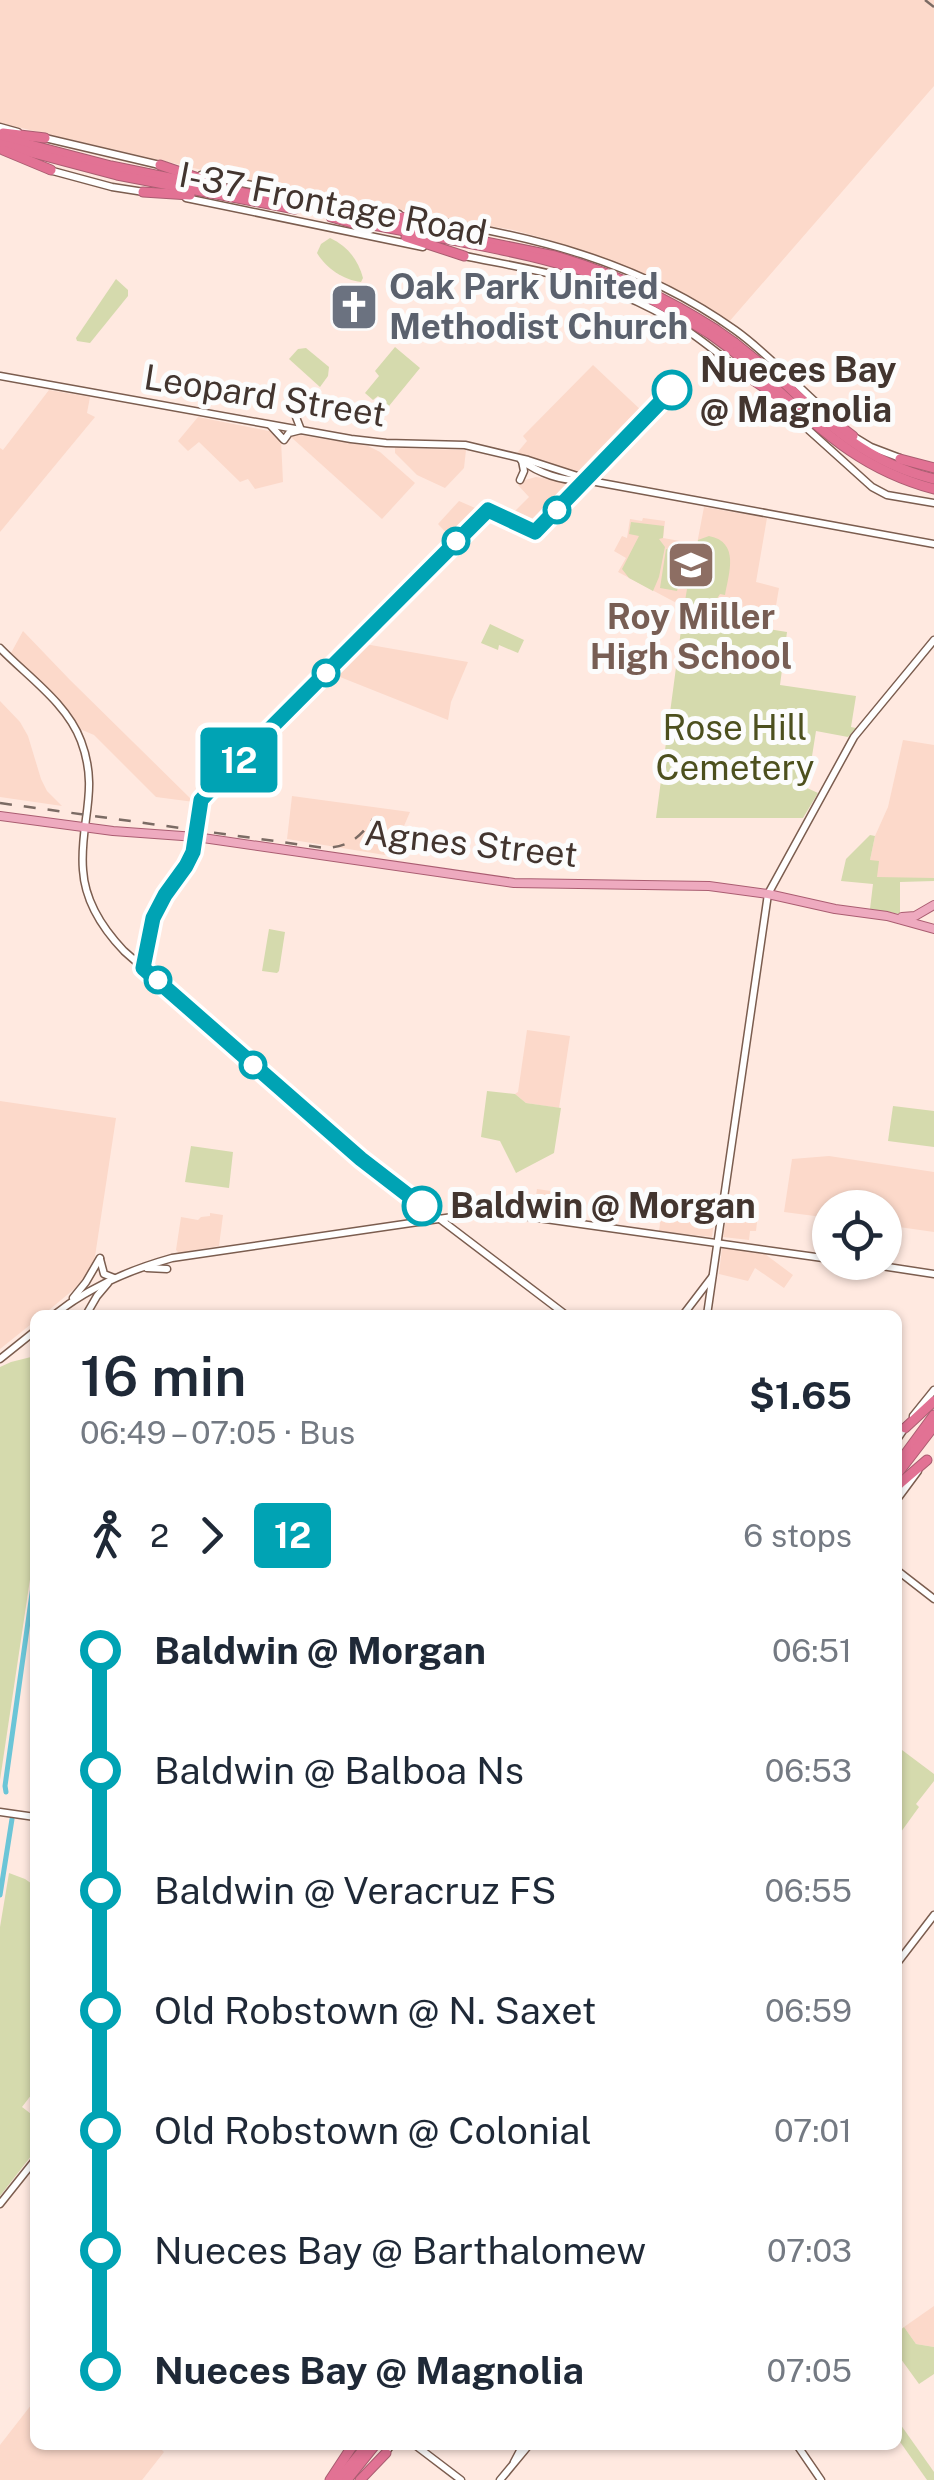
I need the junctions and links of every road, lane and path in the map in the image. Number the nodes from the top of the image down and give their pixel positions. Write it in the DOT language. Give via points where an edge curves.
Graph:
graph roads {
  1 [pos="45,138"];
  2 [pos="0,141"];
  3 [pos="160,165"];
  4 [pos="50,170"];
  5 [pos="114,171"];
  6 [pos="143,192"];
  7 [pos="233,194"];
  8 [pos="331,217"];
  9 [pos="362,217"];
  10 [pos="418,218"];
  11 [pos="496,247"];
  12 [pos="518,251"];
  13 [pos="464,256"];
  14 [pos="713,332"];
  15 [pos="733,346"];
  16 [pos="704,358"];
  17 [pos="731,364"];
  18 [pos="741,372"];
  19 [pos="0,376"];
  20 [pos="779,378"];
  21 [pos="296,417"];
  22 [pos="269,424"];
  23 [pos="301,430"];
  24 [pos="822,430"];
  25 [pos="853,436"];
  26 [pos="900,459"];
  27 [pos="522,460"];
  28 [pos="934,466"];
  29 [pos="934,479"];
  30 [pos="520,480"];
  31 [pos="934,492"];
  32 [pos="934,503"];
  33 [pos="934,544"];
  34 [pos="934,640"];
  35 [pos="0,648"];
  36 [pos="0,816"];
  37 [pos="86,828"];
  38 [pos="768,894"];
  39 [pos="934,905"];
  40 [pos="887,916"];
  41 [pos="934,929"];
  42 [pos="438,1218"];
  43 [pos="717,1243"];
  44 [pos="812,1256"];
  45 [pos="141,1268"];
  46 [pos="167,1269"];
  47 [pos="902,1269"];
  48 [pos="934,1274"];
  49 [pos="712,1276"];
  50 [pos="113,1279"];
  51 [pos="67,1304"];
  52 [pos="60,1310"];
  53 [pos="89,1310"];
  54 [pos="559,1310"];
  55 [pos="687,1310"];
  56 [pos="708,1310"];
  57 [pos="30,1335"];
  58 [pos="0,1359"];
  59 [pos="934,1390"];
  60 [pos="934,1401"];
  61 [pos="934,1415"];
  62 [pos="934,1426"];
  63 [pos="905,1428"];
  64 [pos="902,1432"];
  65 [pos="934,1450"];
  66 [pos="902,1459"];
  67 [pos="927,1460"];
  68 [pos="902,1469"];
  69 [pos="902,1482"];
  70 [pos="902,1493"];
  71 [pos="902,1574"];
  72 [pos="934,1599"];
  73 [pos="0,1812"];
  74 [pos="30,1816"];
  75 [pos="934,1915"];
  76 [pos="902,1957"];
  77 [pos="30,2166"];
  78 [pos="0,2204"];
  79 [pos="350,2450"];
  80 [pos="362,2450"];
  81 [pos="372,2450"];
  82 [pos="387,2450"];
  83 [pos="422,2450"];
  84 [pos="524,2450"];
  85 [pos="800,2450"];
  86 [pos="331,2480"];
  87 [pos="348,2480"];
  88 [pos="361,2480"];
  89 [pos="461,2480"];
  90 [pos="500,2480"];
  91 [pos="821,2480"];
  1 -- 2 [label="highway"];
  1 -- 3 [label="main road, I-37 Frontage Road"];
  2 -- 4 [label="highway"];
  2 -- 5 [label="highway"];
  2 -- 5 [label="highway"];
  3 -- 7 [label="highway"];
  3 -- 10 [label="main road, I-37 Frontage Road"];
  4 -- 6 [label="main road, I-37 Frontage Road"];
  5 -- 7 [label="highway"];
  6 -- 7 [label="highway"];
  6 -- 13 [label="main road, I-37 Frontage Road"];
  7 -- 8 [label="highway"];
  7 -- 9 [label="highway"];
  8 -- 11 [label="highway"];
  8 -- 13 [label="highway"];
  9 -- 10 [label="highway"];
  9 -- 11 [label="highway"];
  10 -- 15 [label="main road, I-37 Frontage Road" via="584,254 657,284 733,328"];
  11 -- 12 [label="highway"];
  12 -- 14 [label="highway" via="629,289"];
  12 -- 14 [label="highway" via="587,266 643,288"];
  13 -- 15 [label="main road, I-37 Frontage Road" via="582,281"];
  14 -- 15 [label="highway, bridge"];
  15 -- 17 [label="main road, I-37 Frontage Road"];
  15 -- 20 [label="highway"];
  15 -- 24 [label="highway"];
  15 -- 25 [label="main road"];
  16 -- 17 [label="main road"];
  17 -- 18 [label="main road, I-37 Frontage Road"];
  18 -- 24 [label="highway"];
  18 -- 32 [label="main road, I-37 Frontage Road" via="866,484"];
  19 -- 22 [label="main road, Leopard Street"];
  20 -- 25 [label="highway"];
  20 -- 29 [label="highway" via="848,442"];
  21 -- 23 [label="main road"];
  22 -- 23 [label="main road, Leopard Street"];
  22 -- 23 [label="main road" via="284,440"];
  23 -- 27 [label="main road, Leopard Street" via="386,444 497,448"];
  24 -- 31 [label="highway" via="854,456"];
  25 -- 26 [label="main road"];
  26 -- 28 [label="highway"];
  27 -- 30 [label="main road"];
  27 -- 33 [label="main road, Leopard Street" via="555,477"];
  34 -- 38 [label="main road" via="844,753"];
  35 -- 37 [label="main road" via="80,736 91,786"];
  36 -- 37 [label="main road, Agnes Street"];
  37 -- 38 [label="main road, Agnes Street" via="530,884 697,885"];
  37 -- 42 [label="main road" via="83,871 108,934 361,1159"];
  38 -- 40 [label="main road, Agnes Street"];
  38 -- 43 [label="main road"];
  39 -- 40 [label="main road" via="915,916"];
  40 -- 41 [label="main road, Agnes Street"];
  42 -- 43 [label="main road" via="501,1214"];
  42 -- 45 [label="main road"];
  42 -- 54 [label="main road"];
  43 -- 44 [label="main road"];
  43 -- 49 [label="main road"];
  45 -- 46 [label="main road"];
  45 -- 50 [label="main road"];
  47 -- 48 [label="main road"];
  49 -- 55 [label="main road"];
  49 -- 56 [label="main road"];
  50 -- 51 [label="main road"];
  50 -- 51 [label="main road" via="104,1274 100,1258"];
  50 -- 53 [label="main road"];
  51 -- 52 [label="main road"];
  57 -- 58 [label="main road"];
  59 -- 63 [label="main road"];
  60 -- 63 [label="highway"];
  61 -- 66 [label="highway"];
  62 -- 68 [label="highway"];
  63 -- 64 [label="main road"];
  65 -- 67 [label="main road"];
  67 -- 69 [label="highway"];
  67 -- 70 [label="main road"];
  71 -- 72 [label="main road"];
  73 -- 74 [label="main road"];
  75 -- 76 [label="main road"];
  77 -- 78 [label="main road"];
  79 -- 86 [label="highway"];
  80 -- 86 [label="highway"];
  81 -- 87 [label="highway"];
  82 -- 88 [label="highway"];
  83 -- 89 [label="main road"];
  84 -- 90 [label="main road"];
  85 -- 91 [label="main road"];
}
